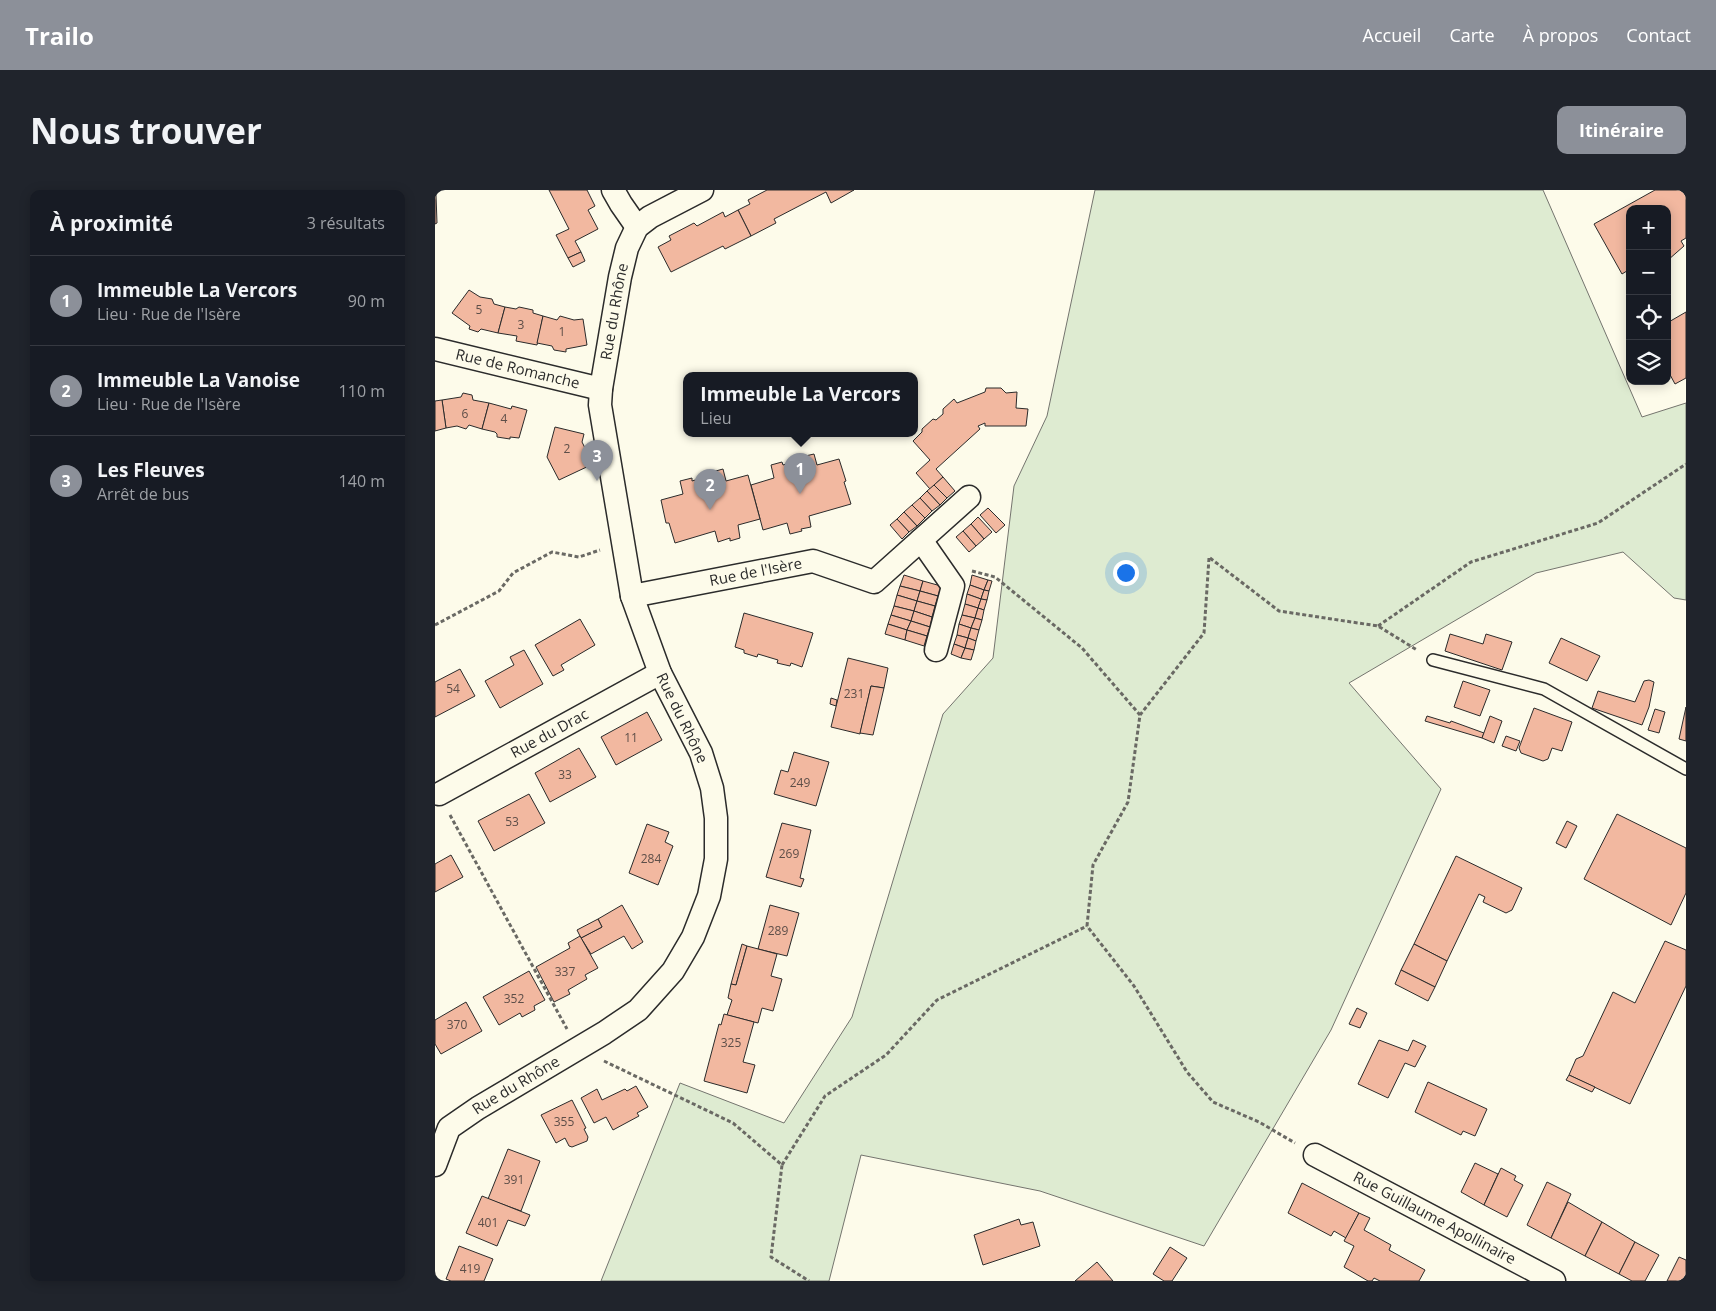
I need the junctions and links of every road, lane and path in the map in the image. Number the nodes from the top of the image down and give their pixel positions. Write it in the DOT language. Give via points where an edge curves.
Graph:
graph roads {
  1 [pos="613,190"];
  2 [pos="702,190"];
  3 [pos="637,228"];
  4 [pos="435,350"];
  5 [pos="601,389"];
  6 [pos="1686,464"];
  7 [pos="969,497"];
  8 [pos="921,540"];
  9 [pos="623,543"];
  10 [pos="953,586"];
  11 [pos="632,596"];
  12 [pos="435,625"];
  13 [pos="1378,626"];
  14 [pos="936,650"];
  15 [pos="1433,660"];
  16 [pos="660,673"];
  17 [pos="1140,715"];
  18 [pos="1686,769"];
  19 [pos="439,794"];
  20 [pos="1087,926"];
  21 [pos="577,1048"];
  22 [pos="442,1130"];
  23 [pos="1315,1155"];
  24 [pos="435,1165"];
  25 [pos="782,1165"];
  26 [pos="809,1281"];
  27 [pos="1554,1281"];
  1 -- 3 [label="street"];
  2 -- 3 [label="street, Rue du Rhône" via="650,217"];
  3 -- 5 [label="street, Rue du Rhône" via="627,248 620,277"];
  4 -- 5 [label="street, Rue de Romanche"];
  5 -- 9 [label="street, Rue du Rhône" via="600,405"];
  6 -- 13 [label="path" via="1598,523 1471,562"];
  7 -- 8 [label="street, Rue de l'Isère"];
  8 -- 10 [label="street"];
  8 -- 11 [label="street, Rue de l'Isère" via="874,582 813,561"];
  9 -- 11 [label="street, Rue du Rhône"];
  9 -- 12 [label="path" via="579,557 552,552 513,573 499,591"];
  10 -- 14 [label="street"];
  10 -- 17 [label="path" via="966,569 995,577 1082,648"];
  11 -- 16 [label="street, Rue du Rhône"];
  13 -- 15 [label="path"];
  13 -- 17 [label="path" via="1279,612 1209,558 1204,633"];
  15 -- 18 [label="lane" via="1544,689"];
  16 -- 19 [label="street, Rue du Drac"];
  16 -- 21 [label="street, Rue du Rhône" via="701,753 712,788 716,858 709,896 693,937 673,971 638,1010"];
  17 -- 20 [label="path" via="1128,802 1093,865"];
  19 -- 21 [label="path"];
  20 -- 23 [label="path" via="1134,986 1187,1072 1213,1102 1259,1122"];
  20 -- 25 [label="path" via="937,1000 885,1055 825,1096"];
  21 -- 22 [label="street, Rue du Rhône"];
  21 -- 25 [label="path" via="733,1123"];
  22 -- 24 [label="street, Rue du Rhône"];
  23 -- 27 [label="street, Rue Guillaume Apollinaire"];
  25 -- 26 [label="path" via="771,1257"];
}
